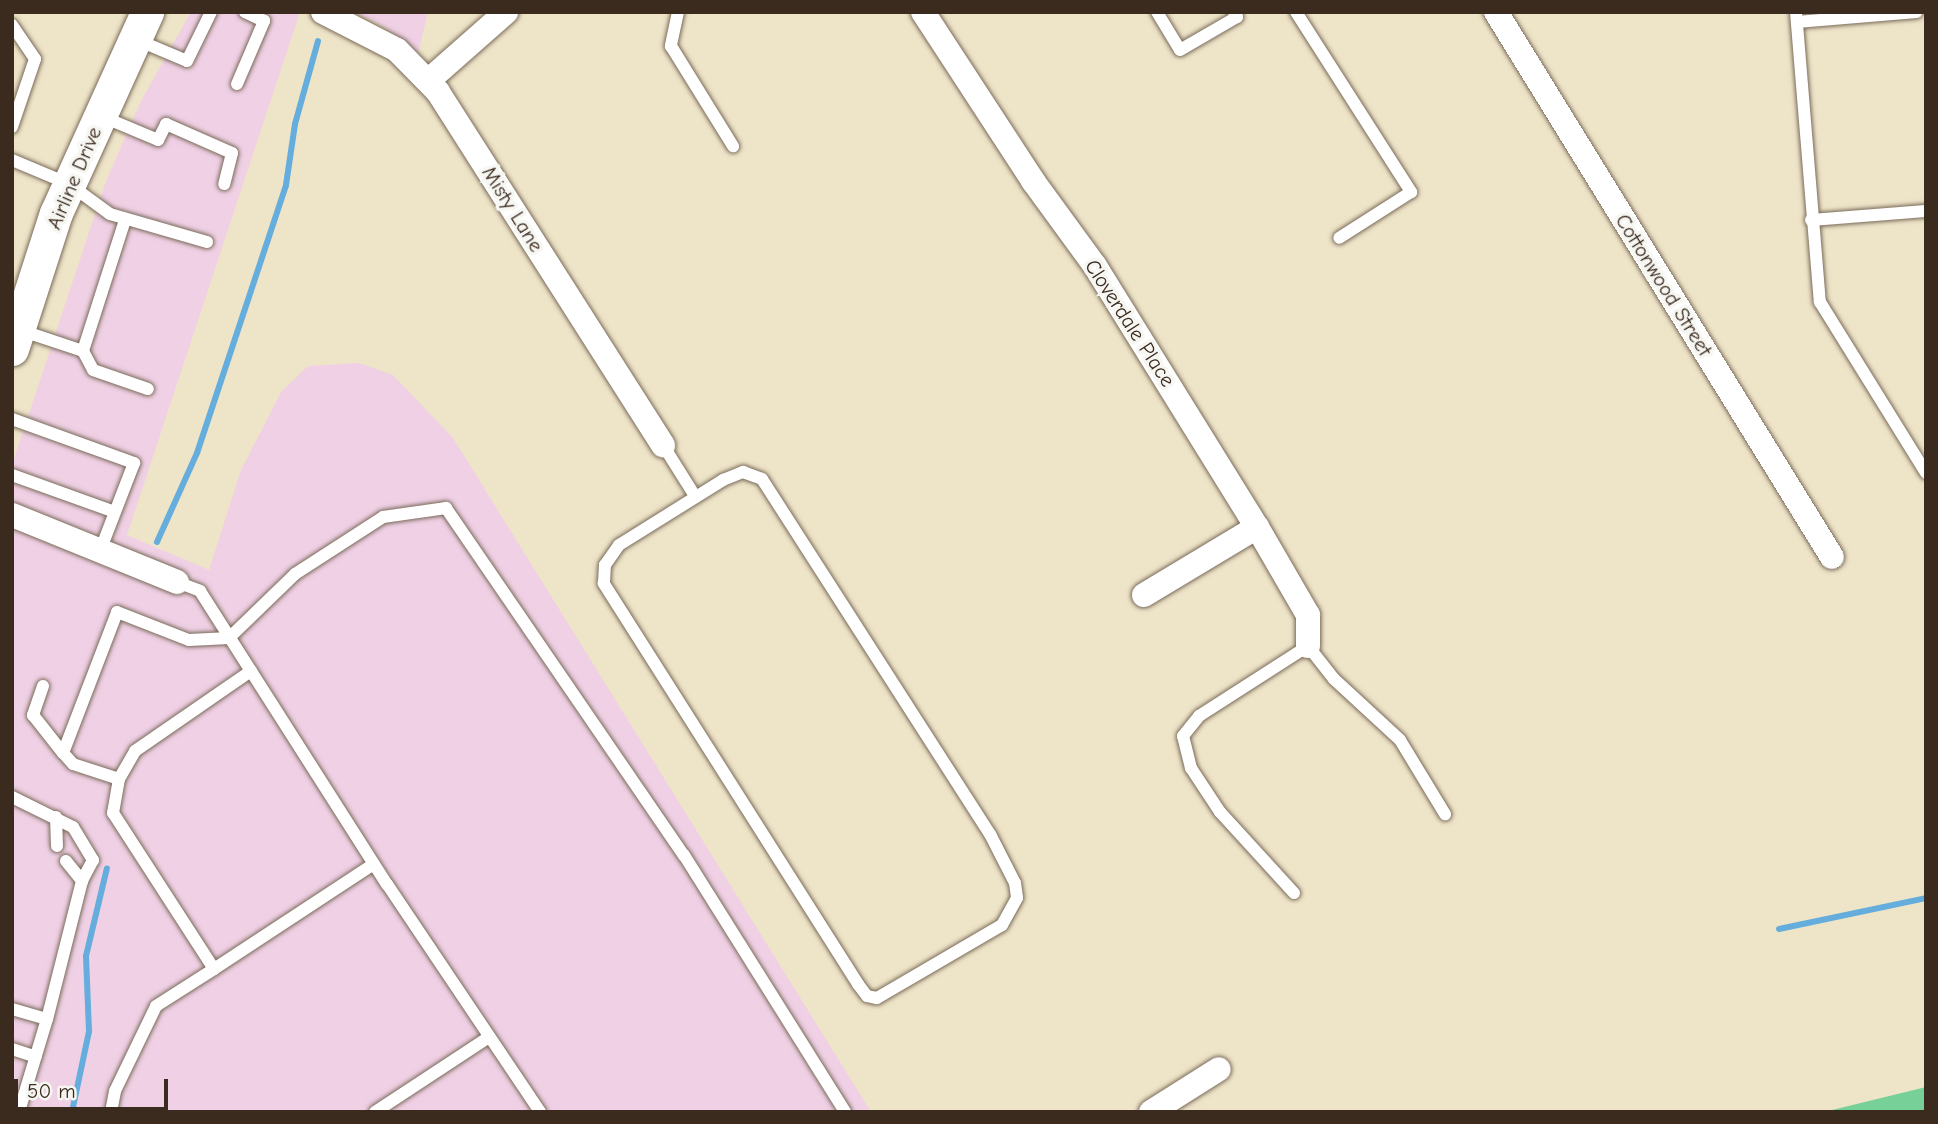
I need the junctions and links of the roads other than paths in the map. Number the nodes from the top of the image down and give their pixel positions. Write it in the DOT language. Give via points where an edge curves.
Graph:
graph roads {
  1 [pos="211,12"];
  2 [pos="245,12"];
  3 [pos="323,12"];
  4 [pos="506,12"];
  5 [pos="678,12"];
  6 [pos="923,12"];
  7 [pos="1157,12"];
  8 [pos="1234,12"];
  9 [pos="1296,12"];
  10 [pos="1496,12"];
  11 [pos="1917,12"];
  12 [pos="1796,17"];
  13 [pos="12,25"];
  14 [pos="141,25"];
  15 [pos="429,80"];
  16 [pos="237,84"];
  17 [pos="100,116"];
  18 [pos="12,127"];
  19 [pos="733,146"];
  20 [pos="12,160"];
  21 [pos="69,184"];
  22 [pos="224,184"];
  23 [pos="1926,211"];
  24 [pos="125,220"];
  25 [pos="1811,220"];
  26 [pos="1339,239"];
  27 [pos="207,242"];
  28 [pos="15,339"];
  29 [pos="83,351"];
  30 [pos="148,389"];
  31 [pos="12,419"];
  32 [pos="663,445"];
  33 [pos="1926,473"];
  34 [pos="12,475"];
  35 [pos="695,496"];
  36 [pos="115,512"];
  37 [pos="12,515"];
  38 [pos="1257,527"];
  39 [pos="100,551"];
  40 [pos="1832,557"];
  41 [pos="177,582"];
  42 [pos="1144,595"];
  43 [pos="229,638"];
  44 [pos="1308,646"];
  45 [pos="251,671"];
  46 [pos="43,686"];
  47 [pos="63,753"];
  48 [pos="119,779"];
  49 [pos="12,797"];
  50 [pos="1445,814"];
  51 [pos="56,817"];
  52 [pos="57,846"];
  53 [pos="66,861"];
  54 [pos="374,864"];
  55 [pos="82,881"];
  56 [pos="1294,892"];
  57 [pos="214,969"];
  58 [pos="12,1009"];
  59 [pos="47,1019"];
  60 [pos="489,1037"];
  61 [pos="12,1049"];
  62 [pos="36,1057"];
  63 [pos="1219,1069"];
  64 [pos="19,1112"];
  65 [pos="111,1112"];
  66 [pos="375,1112"];
  67 [pos="540,1112"];
  68 [pos="845,1112"];
  69 [pos="1152,1112"];
  1 -- 14 [label="lane" via="187,61"];
  2 -- 16 [label="lane" via="264,21"];
  3 -- 15 [label="street, Misty Lane" via="397,50"];
  4 -- 15 [label="street"];
  5 -- 19 [label="lane" via="671,46"];
  6 -- 38 [label="street, Cloverdale Place" via="1106,283"];
  7 -- 8 [label="lane" via="1180,50 1237,17"];
  9 -- 26 [label="lane" via="1411,192"];
  10 -- 40 [label="street, Cottonwood Street"];
  11 -- 12 [label="lane"];
  12 -- 25 [label="lane"];
  13 -- 18 [label="lane" via="35,60"];
  14 -- 17 [label="main road, Airline Drive"];
  15 -- 32 [label="street, Misty Lane"];
  17 -- 21 [label="main road, Airline Drive"];
  17 -- 22 [label="lane" via="158,140 166,124 232,153"];
  20 -- 21 [label="lane"];
  21 -- 24 [label="lane"];
  21 -- 28 [label="main road, Airline Drive"];
  23 -- 25 [label="lane"];
  24 -- 27 [label="lane"];
  24 -- 29 [label="lane"];
  25 -- 33 [label="lane" via="1821,302"];
  28 -- 29 [label="lane"];
  29 -- 30 [label="lane" via="93,370"];
  31 -- 36 [label="lane" via="134,463"];
  32 -- 35 [label="lane"];
  34 -- 36 [label="lane"];
  35 -- 35 [label="lane" via="743,472 762,479 1010,865 1017,898 1002,925 889,994 867,996 858,984 604,583 605,565 619,545"];
  36 -- 39 [label="lane"];
  37 -- 39 [label="street"];
  38 -- 42 [label="street"];
  38 -- 44 [label="street, Cloverdale Place" via="1308,615"];
  39 -- 41 [label="street"];
  41 -- 43 [label="lane" via="200,591"];
  43 -- 45 [label="lane"];
  43 -- 47 [label="lane" via="190,640 117,612"];
  43 -- 68 [label="lane" via="295,574 383,517 446,508 684,855"];
  44 -- 50 [label="lane" via="1334,679 1400,740"];
  44 -- 56 [label="lane" via="1199,716 1184,736 1191,768 1220,812"];
  45 -- 48 [label="lane" via="135,751"];
  45 -- 54 [label="lane"];
  46 -- 47 [label="lane" via="33,715"];
  47 -- 48 [label="lane" via="73,764"];
  48 -- 57 [label="lane" via="113,813"];
  49 -- 51 [label="lane"];
  51 -- 52 [label="lane"];
  51 -- 55 [label="lane" via="74,827 93,860"];
  53 -- 55 [label="lane"];
  54 -- 57 [label="lane"];
  54 -- 60 [label="lane"];
  55 -- 59 [label="lane"];
  57 -- 65 [label="lane" via="156,1006 114,1091"];
  58 -- 59 [label="lane"];
  59 -- 62 [label="lane"];
  60 -- 66 [label="lane"];
  60 -- 67 [label="lane"];
  61 -- 62 [label="lane"];
  62 -- 64 [label="lane"];
  63 -- 69 [label="street"];
}
